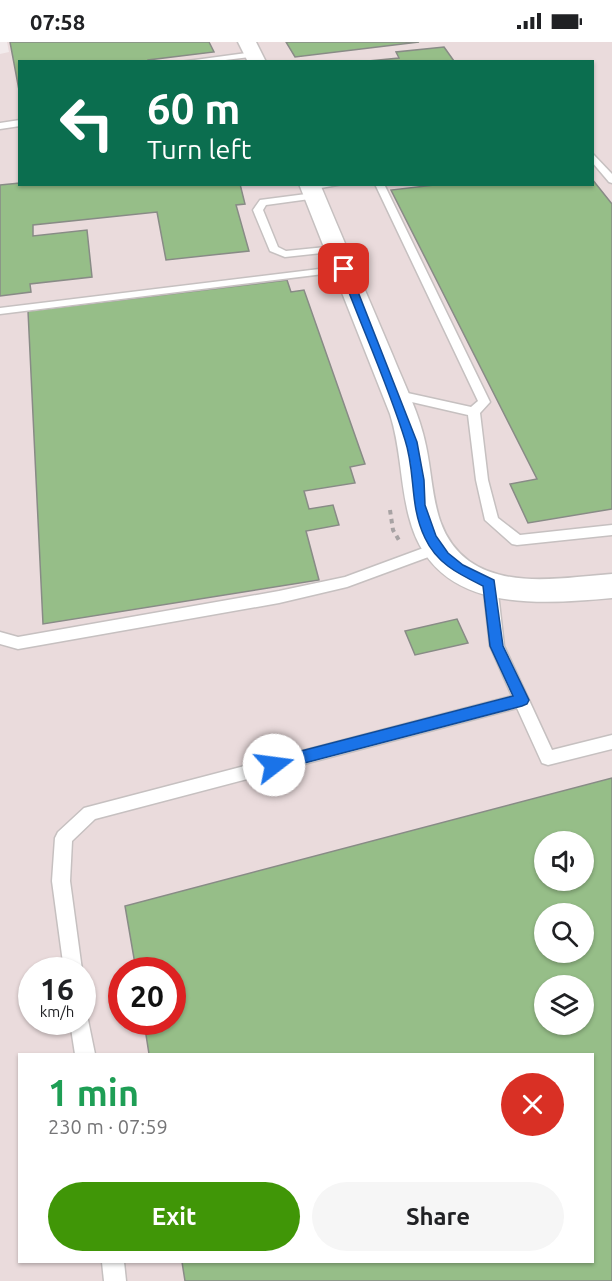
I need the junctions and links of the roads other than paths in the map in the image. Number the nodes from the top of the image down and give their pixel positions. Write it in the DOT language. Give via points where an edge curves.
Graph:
graph roads {
  1 [pos="253,52"];
  2 [pos="198,60"];
  3 [pos="18,123"];
  4 [pos="0,126"];
  5 [pos="594,158"];
  6 [pos="612,180"];
  7 [pos="328,186"];
  8 [pos="380,186"];
  9 [pos="311,189"];
  10 [pos="340,259"];
  11 [pos="0,311"];
  12 [pos="394,394"];
  13 [pos="474,412"];
  14 [pos="612,530"];
  15 [pos="438,548"];
  16 [pos="489,584"];
  17 [pos="612,586"];
  18 [pos="0,638"];
  19 [pos="522,700"];
  20 [pos="612,742"];
  21 [pos="71,957"];
  22 [pos="82,1035"];
  23 [pos="84,1053"];
  24 [pos="113,1263"];
  25 [pos="116,1281"];
  1 -- 2 [label="lane"];
  3 -- 4 [label="lane"];
  5 -- 6 [label="lane"];
  7 -- 9 [label="lane"];
  8 -- 13 [label="lane" via="484,402"];
  9 -- 10 [label="street"];
  9 -- 10 [label="lane" via="263,202 258,210 274,249 285,254"];
  10 -- 11 [label="lane"];
  10 -- 12 [label="street"];
  12 -- 13 [label="lane"];
  12 -- 15 [label="street" via="412,442 419,505"];
  13 -- 14 [label="lane" via="482,480 492,520 517,540"];
  15 -- 16 [label="street" via="458,568"];
  15 -- 18 [label="lane" via="347,582 279,597 18,643"];
  16 -- 17 [label="street" via="553,591"];
  16 -- 19 [label="lane" via="496,646"];
  19 -- 20 [label="lane" via="548,758"];
  19 -- 21 [label="lane" via="90,813 64,838 61,881"];
  22 -- 23 [label="lane"];
  24 -- 25 [label="lane"];
}
